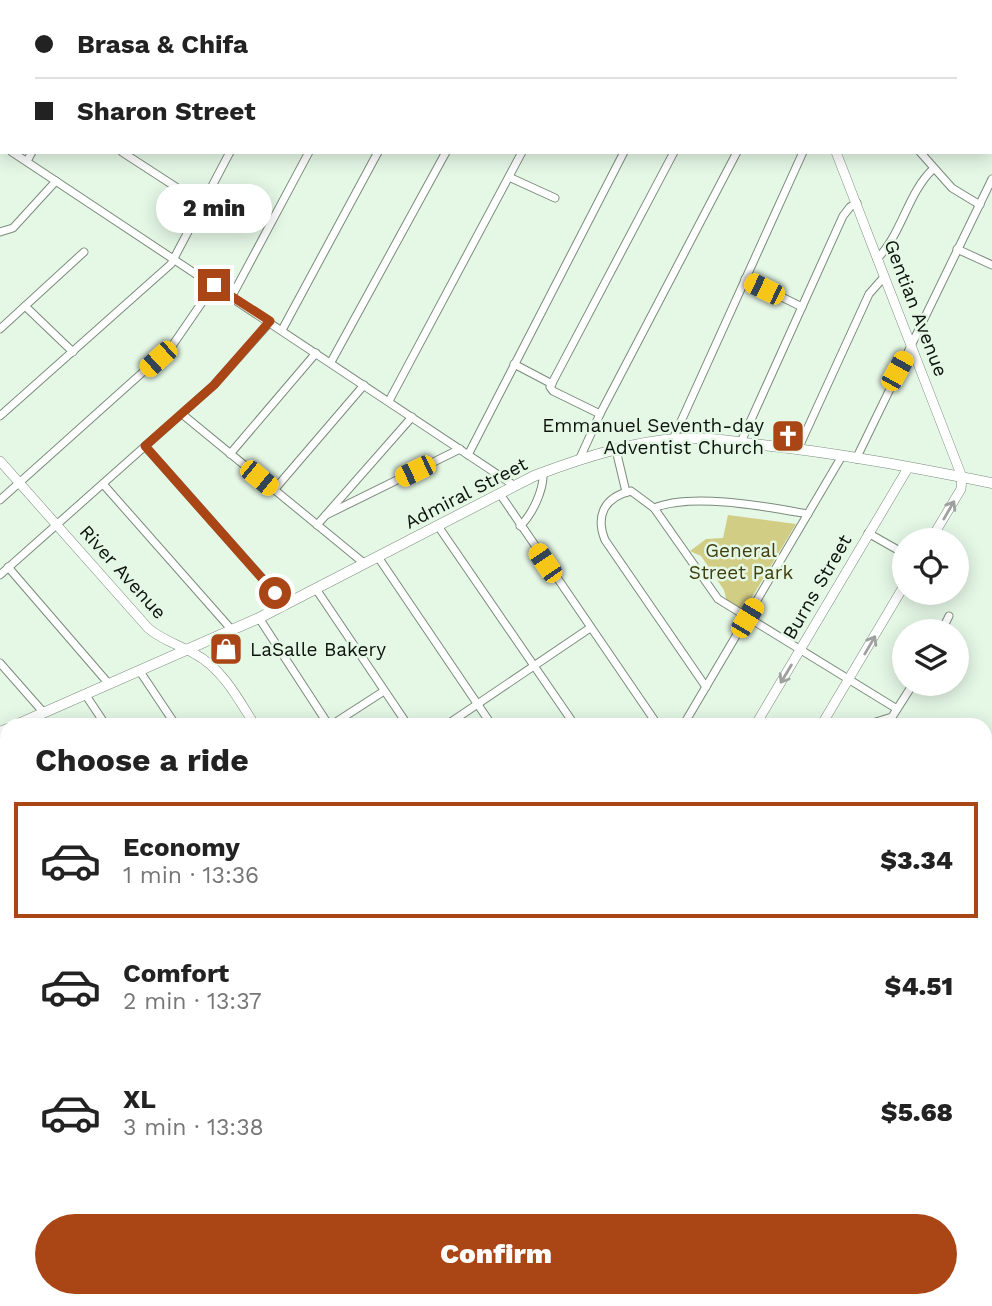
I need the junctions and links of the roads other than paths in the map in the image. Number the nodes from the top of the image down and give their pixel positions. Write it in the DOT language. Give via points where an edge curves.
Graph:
graph roads {
  1 [pos="15,154"];
  2 [pos="32,154"];
  3 [pos="125,154"];
  4 [pos="229,154"];
  5 [pos="308,154"];
  6 [pos="377,154"];
  7 [pos="445,154"];
  8 [pos="521,154"];
  9 [pos="623,154"];
  10 [pos="673,154"];
  11 [pos="736,154"];
  12 [pos="802,154"];
  13 [pos="837,154"];
  14 [pos="922,154"];
  15 [pos="27,161"];
  16 [pos="933,169"];
  17 [pos="509,177"];
  18 [pos="992,179"];
  19 [pos="56,181"];
  20 [pos="555,198"];
  21 [pos="202,204"];
  22 [pos="857,204"];
  23 [pos="980,205"];
  24 [pos="0,232"];
  25 [pos="957,249"];
  26 [pos="84,252"];
  27 [pos="877,258"];
  28 [pos="174,259"];
  29 [pos="992,265"];
  30 [pos="884,278"];
  31 [pos="745,279"];
  32 [pos="214,285"];
  33 [pos="232,296"];
  34 [pos="25,306"];
  35 [pos="802,307"];
  36 [pos="270,321"];
  37 [pos="0,329"];
  38 [pos="282,330"];
  39 [pos="911,344"];
  40 [pos="73,352"];
  41 [pos="316,353"];
  42 [pos="331,362"];
  43 [pos="514,364"];
  44 [pos="364,385"];
  45 [pos="552,387"];
  46 [pos="388,401"];
  47 [pos="182,414"];
  48 [pos="600,414"];
  49 [pos="0,416"];
  50 [pos="412,417"];
  51 [pos="673,439"];
  52 [pos="741,442"];
  53 [pos="145,446"];
  54 [pos="460,449"];
  55 [pos="798,449"];
  56 [pos="616,450"];
  57 [pos="230,454"];
  58 [pos="468,455"];
  59 [pos="842,456"];
  60 [pos="856,459"];
  61 [pos="579,460"];
  62 [pos="0,461"];
  63 [pos="908,468"];
  64 [pos="543,473"];
  65 [pos="962,477"];
  66 [pos="19,483"];
  67 [pos="992,483"];
  68 [pos="103,484"];
  69 [pos="515,486"];
  70 [pos="274,490"];
  71 [pos="626,492"];
  72 [pos="500,494"];
  73 [pos="0,500"];
  74 [pos="654,508"];
  75 [pos="808,514"];
  76 [pos="326,515"];
  77 [pos="57,525"];
  78 [pos="317,525"];
  79 [pos="438,526"];
  80 [pos="520,526"];
  81 [pos="938,528"];
  82 [pos="868,533"];
  83 [pos="892,547"];
  84 [pos="378,557"];
  85 [pos="365,564"];
  86 [pos="8,567"];
  87 [pos="0,575"];
  88 [pos="316,589"];
  89 [pos="286,604"];
  90 [pos="893,605"];
  91 [pos="949,616"];
  92 [pos="259,618"];
  93 [pos="747,618"];
  94 [pos="948,619"];
  95 [pos="590,628"];
  96 [pos="231,629"];
  97 [pos="185,650"];
  98 [pos="800,651"];
  99 [pos="0,663"];
  100 [pos="533,667"];
  101 [pos="139,670"];
  102 [pos="850,681"];
  103 [pos="109,684"];
  104 [pos="706,687"];
  105 [pos="384,691"];
  106 [pos="85,695"];
  107 [pos="905,696"];
  108 [pos="477,705"];
  109 [pos="897,709"];
  110 [pos="39,718"];
  111 [pos="101,718"];
  112 [pos="171,718"];
  113 [pos="250,718"];
  114 [pos="327,718"];
  115 [pos="341,718"];
  116 [pos="403,718"];
  117 [pos="458,718"];
  118 [pos="487,718"];
  119 [pos="569,718"];
  120 [pos="653,718"];
  121 [pos="688,718"];
  122 [pos="760,718"];
  123 [pos="825,718"];
  124 [pos="889,718"];
  1 -- 15 [label="street"];
  2 -- 15 [label="street"];
  3 -- 21 [label="street"];
  4 -- 21 [label="street"];
  5 -- 33 [label="street"];
  6 -- 38 [label="street"];
  7 -- 42 [label="street"];
  8 -- 17 [label="street"];
  9 -- 43 [label="street"];
  10 -- 45 [label="street"];
  11 -- 48 [label="street"];
  12 -- 31 [label="street"];
  13 -- 22 [label="street, Gentian Avenue"];
  14 -- 16 [label="street"];
  15 -- 19 [label="street"];
  16 -- 23 [label="street"];
  16 -- 27 [label="street" via="921,182 896,235"];
  17 -- 20 [label="street"];
  17 -- 46 [label="street"];
  18 -- 23 [label="street"];
  19 -- 24 [label="street" via="13,228"];
  19 -- 28 [label="street"];
  21 -- 28 [label="street"];
  22 -- 27 [label="street, Gentian Avenue"];
  22 -- 35 [label="street" via="844,216"];
  23 -- 25 [label="street"];
  25 -- 29 [label="street"];
  25 -- 39 [label="street"];
  26 -- 34 [label="street"];
  27 -- 30 [label="street, Gentian Avenue"];
  28 -- 32 [label="street"];
  28 -- 40 [label="street"];
  30 -- 39 [label="street, Gentian Avenue"];
  30 -- 55 [label="street" via="869,295"];
  31 -- 35 [label="street"];
  31 -- 51 [label="street"];
  32 -- 33 [label="street"];
  32 -- 66 [label="street" via="172,346"];
  33 -- 36 [label="street"];
  34 -- 37 [label="street"];
  34 -- 40 [label="street"];
  35 -- 52 [label="street"];
  36 -- 38 [label="street"];
  36 -- 47 [label="street"];
  38 -- 41 [label="street"];
  39 -- 60 [label="street"];
  39 -- 65 [label="street, Gentian Avenue"];
  40 -- 49 [label="street"];
  41 -- 42 [label="street"];
  41 -- 57 [label="street"];
  42 -- 44 [label="street"];
  43 -- 45 [label="street"];
  43 -- 58 [label="street"];
  44 -- 46 [label="street"];
  44 -- 70 [label="street"];
  45 -- 48 [label="street"];
  46 -- 50 [label="street"];
  47 -- 53 [label="street"];
  47 -- 57 [label="street"];
  48 -- 61 [label="street"];
  50 -- 54 [label="street"];
  50 -- 76 [label="street"];
  51 -- 52 [label="main road, Admiral Street"];
  51 -- 56 [label="main road, Admiral Street"];
  52 -- 55 [label="main road, Admiral Street"];
  53 -- 68 [label="street"];
  53 -- 89 [label="street"];
  54 -- 58 [label="street"];
  54 -- 76 [label="street"];
  55 -- 59 [label="main road, Admiral Street"];
  56 -- 61 [label="main road, Admiral Street"];
  56 -- 71 [label="street"];
  57 -- 70 [label="street"];
  58 -- 69 [label="street"];
  59 -- 60 [label="main road, Admiral Street"];
  59 -- 75 [label="street"];
  60 -- 63 [label="main road, Admiral Street"];
  61 -- 64 [label="main road, Admiral Street"];
  62 -- 66 [label="street, River Avenue"];
  63 -- 65 [label="main road, Admiral Street"];
  63 -- 82 [label="street, Burns Street"];
  64 -- 69 [label="main road, Admiral Street"];
  64 -- 80 [label="street" via="528,517"];
  65 -- 67 [label="main road, Admiral Street"];
  81 -- 65 [label="street, one-way" via="961,489"];
  66 -- 73 [label="street"];
  66 -- 77 [label="street, River Avenue"];
  68 -- 77 [label="street"];
  68 -- 96 [label="street"];
  69 -- 72 [label="main road, Admiral Street"];
  70 -- 78 [label="street"];
  71 -- 74 [label="street" via="639,494"];
  71 -- 104 [label="street" via="606,504 601,531"];
  72 -- 79 [label="main road, Admiral Street"];
  72 -- 80 [label="street"];
  74 -- 75 [label="street" via="685,502 719,503"];
  74 -- 93 [label="street" via="712,593"];
  75 -- 93 [label="street"];
  76 -- 78 [label="street"];
  77 -- 86 [label="street"];
  77 -- 97 [label="street, River Avenue" via="150,629"];
  78 -- 85 [label="street"];
  79 -- 84 [label="main road, Admiral Street"];
  79 -- 100 [label="street"];
  80 -- 95 [label="street"];
  82 -- 83 [label="street"];
  82 -- 98 [label="street, Burns Street"];
  84 -- 85 [label="main road, Admiral Street"];
  84 -- 108 [label="street"];
  85 -- 88 [label="main road, Admiral Street"];
  86 -- 87 [label="street"];
  86 -- 103 [label="street"];
  88 -- 89 [label="main road, Admiral Street"];
  88 -- 105 [label="street"];
  89 -- 92 [label="main road, Admiral Street"];
  102 -- 90 [label="street, one-way"];
  91 -- 94 [label="street"];
  92 -- 96 [label="main road, Admiral Street"];
  92 -- 114 [label="street"];
  93 -- 98 [label="street"];
  93 -- 104 [label="street"];
  95 -- 100 [label="street"];
  95 -- 120 [label="street"];
  96 -- 97 [label="main road, Admiral Street"];
  97 -- 101 [label="main road, Admiral Street"];
  97 -- 113 [label="street, River Avenue" via="217,671"];
  98 -- 102 [label="street"];
  98 -- 122 [label="street, Burns Street, one-way"];
  99 -- 110 [label="street"];
  100 -- 108 [label="street"];
  100 -- 119 [label="street"];
  101 -- 103 [label="main road, Admiral Street"];
  101 -- 112 [label="street"];
  102 -- 109 [label="street"];
  102 -- 123 [label="street"];
  103 -- 106 [label="main road, Admiral Street"];
  104 -- 121 [label="street"];
  105 -- 115 [label="street"];
  105 -- 116 [label="street"];
  106 -- 110 [label="main road, Admiral Street"];
  106 -- 111 [label="street"];
  107 -- 109 [label="street"];
  108 -- 117 [label="street"];
  108 -- 118 [label="street"];
  109 -- 124 [label="street"];
}
